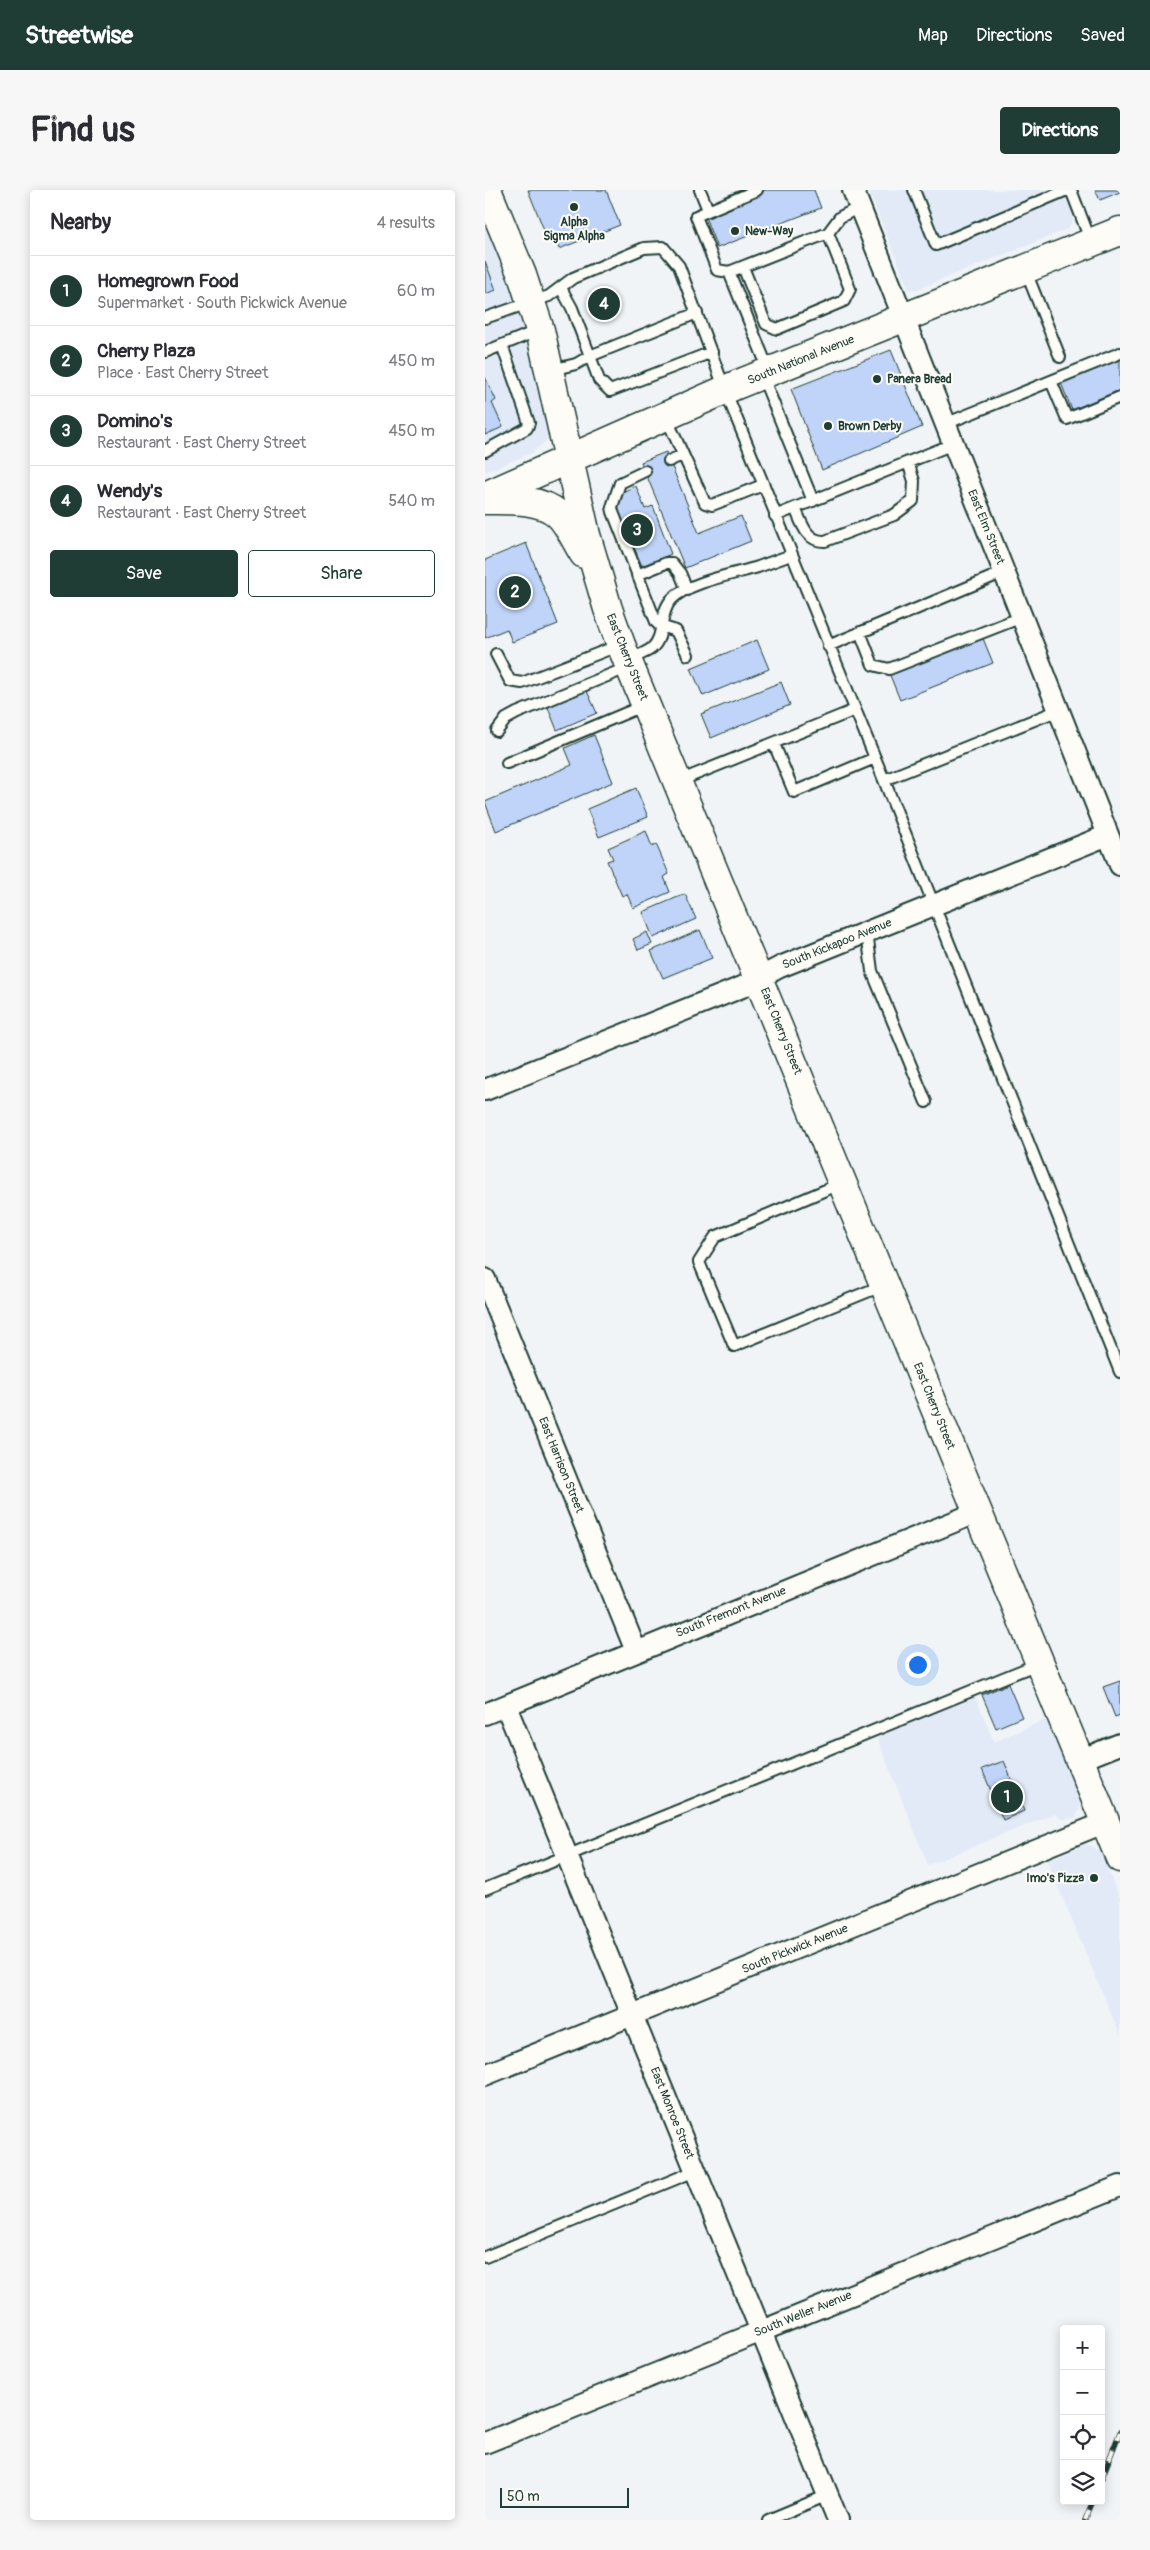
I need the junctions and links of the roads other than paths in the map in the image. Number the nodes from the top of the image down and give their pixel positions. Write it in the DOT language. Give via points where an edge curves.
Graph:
graph roads {
  1 [pos="487,190"];
  2 [pos="700,190"];
  3 [pos="757,190"];
  4 [pos="914,190"];
  5 [pos="1069,190"];
  6 [pos="857,199"];
  7 [pos="708,210"];
  8 [pos="1120,230"];
  9 [pos="828,233"];
  10 [pos="1091,242"];
  11 [pos="743,267"];
  12 [pos="1025,268"];
  13 [pos="729,272"];
  14 [pos="561,288"];
  15 [pos="531,302"];
  16 [pos="697,313"];
  17 [pos="485,318"];
  18 [pos="904,318"];
  19 [pos="540,330"];
  20 [pos="502,345"];
  21 [pos="485,352"];
  22 [pos="712,352"];
  23 [pos="1120,353"];
  24 [pos="590,356"];
  25 [pos="1061,357"];
  26 [pos="551,370"];
  27 [pos="766,374"];
  28 [pos="1051,381"];
  29 [pos="725,390"];
  30 [pos="1120,397"];
  31 [pos="665,416"];
  32 [pos="945,424"];
  33 [pos="953,444"];
  34 [pos="485,451"];
  35 [pos="682,455"];
  36 [pos="569,459"];
  37 [pos="669,461"];
  38 [pos="908,462"];
  39 [pos="645,471"];
  40 [pos="763,485"];
  41 [pos="485,496"];
  42 [pos="813,501"];
  43 [pos="795,508"];
  44 [pos="775,516"];
  45 [pos="791,555"];
  46 [pos="596,572"];
  47 [pos="1004,572"];
  48 [pos="637,575"];
  49 [pos="687,590"];
  50 [pos="1022,617"];
  51 [pos="660,626"];
  52 [pos="860,632"];
  53 [pos="827,646"];
  54 [pos="496,654"];
  55 [pos="688,655"];
  56 [pos="626,657"];
  57 [pos="646,704"];
  58 [pos="855,710"];
  59 [pos="1059,710"];
  60 [pos="497,731"];
  61 [pos="774,744"];
  62 [pos="875,758"];
  63 [pos="507,763"];
  64 [pos="884,780"];
  65 [pos="679,781"];
  66 [pos="1108,835"];
  67 [pos="1120,865"];
  68 [pos="932,906"];
  69 [pos="867,932"];
  70 [pos="759,978"];
  71 [pos="485,1090"];
  72 [pos="926,1102"];
  73 [pos="843,1183"];
  74 [pos="485,1279"];
  75 [pos="885,1285"];
  76 [pos="1120,1372"];
  77 [pos="978,1512"];
  78 [pos="636,1651"];
  79 [pos="1041,1663"];
  80 [pos="506,1706"];
  81 [pos="485,1714"];
  82 [pos="1120,1744"];
  83 [pos="1080,1760"];
  84 [pos="1114,1838"];
  85 [pos="567,1856"];
  86 [pos="485,1889"];
  87 [pos="632,2015"];
  88 [pos="485,2075"];
  89 [pos="695,2171"];
  90 [pos="1120,2186"];
  91 [pos="485,2257"];
  92 [pos="761,2331"];
  93 [pos="485,2443"];
  94 [pos="828,2495"];
  95 [pos="768,2520"];
  96 [pos="838,2520"];
  1 -- 15 [label="street, East Cherry Street"];
  2 -- 7 [label="lane"];
  3 -- 7 [label="lane"];
  4 -- 5 [label="lane" via="936,245"];
  5 -- 10 [label="lane"];
  6 -- 9 [label="lane"];
  6 -- 18 [label="street, East Elm Street"];
  7 -- 13 [label="lane" via="695,216 717,270"];
  8 -- 10 [label="street, South National Avenue"];
  9 -- 11 [label="lane"];
  9 -- 11 [label="lane" via="850,289 844,301 777,329 766,324"];
  10 -- 12 [label="street, South National Avenue"];
  11 -- 13 [label="lane"];
  12 -- 18 [label="street, South National Avenue"];
  12 -- 25 [label="lane"];
  13 -- 27 [label="lane"];
  14 -- 15 [label="lane"];
  14 -- 16 [label="lane" via="573,278 644,248 663,247 679,266"];
  14 -- 24 [label="lane"];
  15 -- 17 [label="lane"];
  15 -- 19 [label="street, East Cherry Street"];
  16 -- 22 [label="lane"];
  16 -- 24 [label="lane"];
  18 -- 27 [label="street, South National Avenue"];
  18 -- 32 [label="street, East Elm Street"];
  19 -- 20 [label="lane"];
  19 -- 26 [label="street, East Cherry Street"];
  20 -- 21 [label="lane"];
  20 -- 34 [label="lane" via="529,423 527,428"];
  22 -- 24 [label="lane" via="610,391 599,380"];
  22 -- 29 [label="lane"];
  23 -- 28 [label="lane"];
  24 -- 26 [label="lane" via="576,364"];
  26 -- 36 [label="street, East Cherry Street"];
  27 -- 29 [label="street, South National Avenue"];
  27 -- 42 [label="lane"];
  28 -- 30 [label="lane" via="1067,419"];
  28 -- 32 [label="lane"];
  29 -- 31 [label="street, South National Avenue"];
  29 -- 40 [label="lane"];
  31 -- 35 [label="lane"];
  31 -- 36 [label="street, South National Avenue"];
  32 -- 33 [label="street, East Elm Street"];
  33 -- 38 [label="lane"];
  33 -- 47 [label="street, East Elm Street"];
  35 -- 37 [label="lane"];
  35 -- 40 [label="lane" via="705,503 712,505"];
  36 -- 41 [label="street, South National Avenue"];
  36 -- 46 [label="street, East Cherry Street"];
  38 -- 42 [label="lane"];
  38 -- 43 [label="lane" via="914,481 913,501 894,515 818,542 807,534"];
  39 -- 48 [label="lane" via="620,483 612,507"];
  40 -- 44 [label="lane"];
  41 -- 46 [label="street" via="544,506 558,514"];
  42 -- 43 [label="lane"];
  43 -- 44 [label="lane"];
  44 -- 45 [label="lane"];
  45 -- 49 [label="lane"];
  45 -- 53 [label="lane"];
  46 -- 56 [label="street, East Cherry Street"];
  47 -- 50 [label="street, East Elm Street"];
  47 -- 52 [label="lane"];
  48 -- 49 [label="lane" via="672,563"];
  48 -- 51 [label="lane"];
  49 -- 51 [label="lane" via="670,600"];
  50 -- 52 [label="lane" via="889,669 873,665"];
  50 -- 59 [label="street, East Elm Street"];
  51 -- 55 [label="lane" via="676,631"];
  51 -- 56 [label="lane" via="658,640 653,647"];
  52 -- 53 [label="lane"];
  53 -- 58 [label="lane"];
  54 -- 56 [label="lane" via="511,681 522,684"];
  56 -- 57 [label="street, East Cherry Street"];
  56 -- 60 [label="lane" via="506,719"];
  57 -- 63 [label="lane"];
  57 -- 65 [label="street, East Cherry Street"];
  58 -- 61 [label="lane"];
  58 -- 62 [label="lane"];
  59 -- 64 [label="lane"];
  59 -- 66 [label="street, East Elm Street"];
  61 -- 62 [label="lane" via="794,792"];
  61 -- 65 [label="lane"];
  62 -- 64 [label="lane"];
  64 -- 68 [label="lane"];
  65 -- 70 [label="street, East Cherry Street"];
  66 -- 67 [label="street, East Elm Street"];
  66 -- 68 [label="street, South Kickapoo Avenue"];
  68 -- 69 [label="street, South Kickapoo Avenue"];
  68 -- 76 [label="lane"];
  69 -- 70 [label="street, South Kickapoo Avenue"];
  69 -- 72 [label="lane" via="872,972"];
  70 -- 71 [label="street, South Kickapoo Avenue"];
  70 -- 73 [label="street, East Cherry Street"];
  73 -- 75 [label="street, East Cherry Street"];
  73 -- 75 [label="lane" via="715,1237 699,1262 733,1346"];
  74 -- 78 [label="street, East Harrison Street"];
  75 -- 77 [label="street, East Cherry Street"];
  77 -- 78 [label="street, South Fremont Avenue"];
  77 -- 79 [label="street, East Cherry Street"];
  78 -- 80 [label="street, South Fremont Avenue"];
  79 -- 83 [label="street, East Cherry Street"];
  79 -- 85 [label="lane"];
  80 -- 81 [label="street, South Fremont Avenue"];
  80 -- 85 [label="street, East Monroe Street"];
  82 -- 83 [label="street"];
  83 -- 84 [label="street, East Cherry Street"];
  84 -- 87 [label="street, South Pickwick Avenue"];
  85 -- 86 [label="lane"];
  85 -- 87 [label="street, East Monroe Street"];
  87 -- 88 [label="street, South Pickwick Avenue"];
  87 -- 89 [label="street, East Monroe Street"];
  89 -- 91 [label="lane"];
  89 -- 92 [label="street, East Monroe Street"];
  90 -- 92 [label="street, South Weller Avenue"];
  92 -- 93 [label="street, South Weller Avenue"];
  92 -- 94 [label="street, East Monroe Street"];
  94 -- 95 [label="lane"];
  94 -- 96 [label="street, East Monroe Street"];
}
